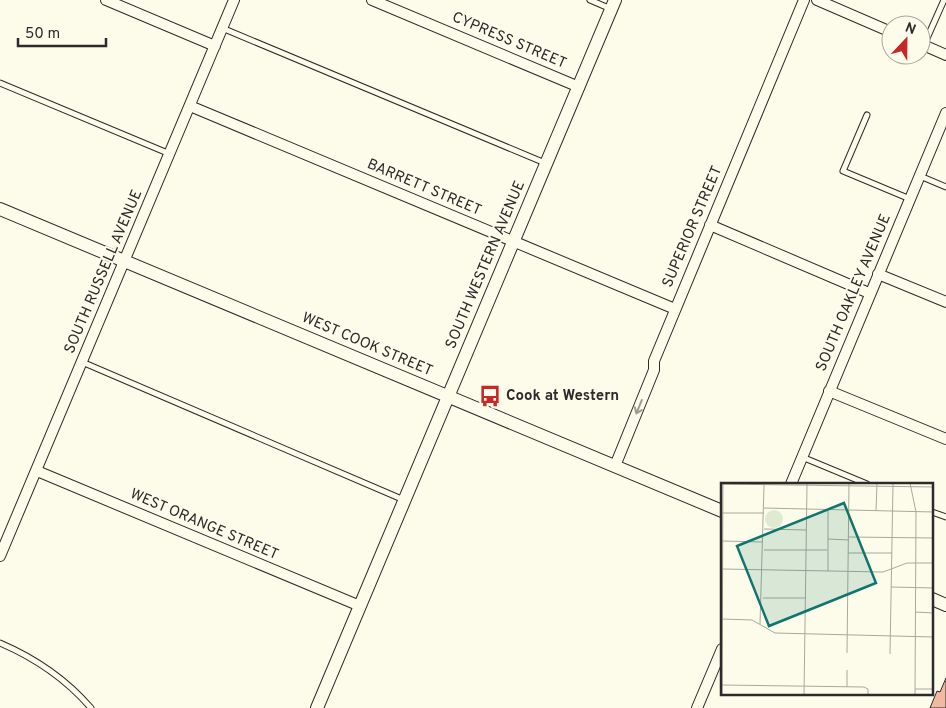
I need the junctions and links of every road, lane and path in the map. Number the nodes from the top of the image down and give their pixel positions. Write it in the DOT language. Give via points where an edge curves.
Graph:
graph roads {
  1 [pos="106,0"];
  2 [pos="234,0"];
  3 [pos="372,0"];
  4 [pos="590,0"];
  5 [pos="804,0"];
  6 [pos="817,0"];
  7 [pos="944,0"];
  8 [pos="613,4"];
  9 [pos="931,27"];
  10 [pos="222,28"];
  11 [pos="881,28"];
  12 [pos="215,46"];
  13 [pos="931,49"];
  14 [pos="946,55"];
  15 [pos="0,83"];
  16 [pos="578,87"];
  17 [pos="190,106"];
  18 [pos="946,113"];
  19 [pos="867,115"];
  20 [pos="170,154"];
  21 [pos="546,163"];
  22 [pos="920,176"];
  23 [pos="946,187"];
  24 [pos="910,199"];
  25 [pos="0,209"];
  26 [pos="710,225"];
  27 [pos="513,242"];
  28 [pos="125,261"];
  29 [pos="878,274"];
  30 [pos="869,293"];
  31 [pos="946,302"];
  32 [pos="675,309"];
  33 [pos="82,362"];
  34 [pos="829,391"];
  35 [pos="448,396"];
  36 [pos="946,439"];
  37 [pos="802,457"];
  38 [pos="615,466"];
  39 [pos="37,471"];
  40 [pos="791,483"];
  41 [pos="865,483"];
  42 [pos="404,500"];
  43 [pos="721,511"];
  44 [pos="934,513"];
  45 [pos="946,517"];
  46 [pos="0,556"];
  47 [pos="934,600"];
  48 [pos="946,604"];
  49 [pos="360,606"];
  50 [pos="0,643"];
  51 [pos="721,651"];
  52 [pos="91,708"];
  53 [pos="317,708"];
  54 [pos="698,708"];
  1 -- 12 [label="street"];
  2 -- 10 [label="street, SOUTH RUSSELL AVENUE"];
  3 -- 16 [label="street, CYPRESS STREET"];
  4 -- 8 [label="lane"];
  5 -- 26 [label="street, SUPERIOR STREET"];
  6 -- 11 [label="street"];
  7 -- 9 [label="lane"];
  8 -- 16 [label="street, SOUTH WESTERN AVENUE"];
  10 -- 12 [label="street, SOUTH RUSSELL AVENUE"];
  10 -- 21 [label="lane"];
  12 -- 17 [label="street, SOUTH RUSSELL AVENUE"];
  13 -- 14 [label="street"];
  15 -- 20 [label="lane"];
  16 -- 21 [label="street, SOUTH WESTERN AVENUE"];
  17 -- 20 [label="street, SOUTH RUSSELL AVENUE"];
  17 -- 27 [label="street, BARRETT STREET"];
  18 -- 22 [label="street, SOUTH OAKLEY AVENUE"];
  19 -- 24 [label="lane" via="843,171"];
  20 -- 28 [label="street, SOUTH RUSSELL AVENUE"];
  21 -- 27 [label="street, SOUTH WESTERN AVENUE"];
  22 -- 23 [label="lane"];
  22 -- 24 [label="street, SOUTH OAKLEY AVENUE"];
  24 -- 29 [label="street, SOUTH OAKLEY AVENUE"];
  25 -- 28 [label="street, WEST COOK STREET"];
  26 -- 30 [label="street"];
  26 -- 32 [label="street, SUPERIOR STREET"];
  27 -- 32 [label="street, BARRETT STREET"];
  27 -- 35 [label="street, SOUTH WESTERN AVENUE"];
  28 -- 33 [label="street, SOUTH RUSSELL AVENUE"];
  28 -- 35 [label="street, WEST COOK STREET"];
  29 -- 30 [label="street, SOUTH OAKLEY AVENUE"];
  29 -- 31 [label="street"];
  30 -- 34 [label="street, SOUTH OAKLEY AVENUE"];
  32 -- 38 [label="street, SUPERIOR STREET, one-way"];
  33 -- 39 [label="street, SOUTH RUSSELL AVENUE"];
  33 -- 42 [label="lane"];
  34 -- 36 [label="street"];
  34 -- 37 [label="street, SOUTH OAKLEY AVENUE"];
  35 -- 38 [label="street, WEST COOK STREET"];
  35 -- 42 [label="street, SOUTH WESTERN AVENUE"];
  37 -- 40 [label="street, SOUTH OAKLEY AVENUE"];
  37 -- 41 [label="lane"];
  38 -- 43 [label="street, WEST COOK STREET"];
  39 -- 46 [label="street, SOUTH RUSSELL AVENUE"];
  39 -- 49 [label="street, WEST ORANGE STREET"];
  42 -- 49 [label="street, SOUTH WESTERN AVENUE"];
  44 -- 45 [label="lane"];
  47 -- 48 [label="street"];
  49 -- 53 [label="street, SOUTH WESTERN AVENUE"];
  50 -- 52 [label="lane" via="59,677"];
  51 -- 54 [label="street"];
}
